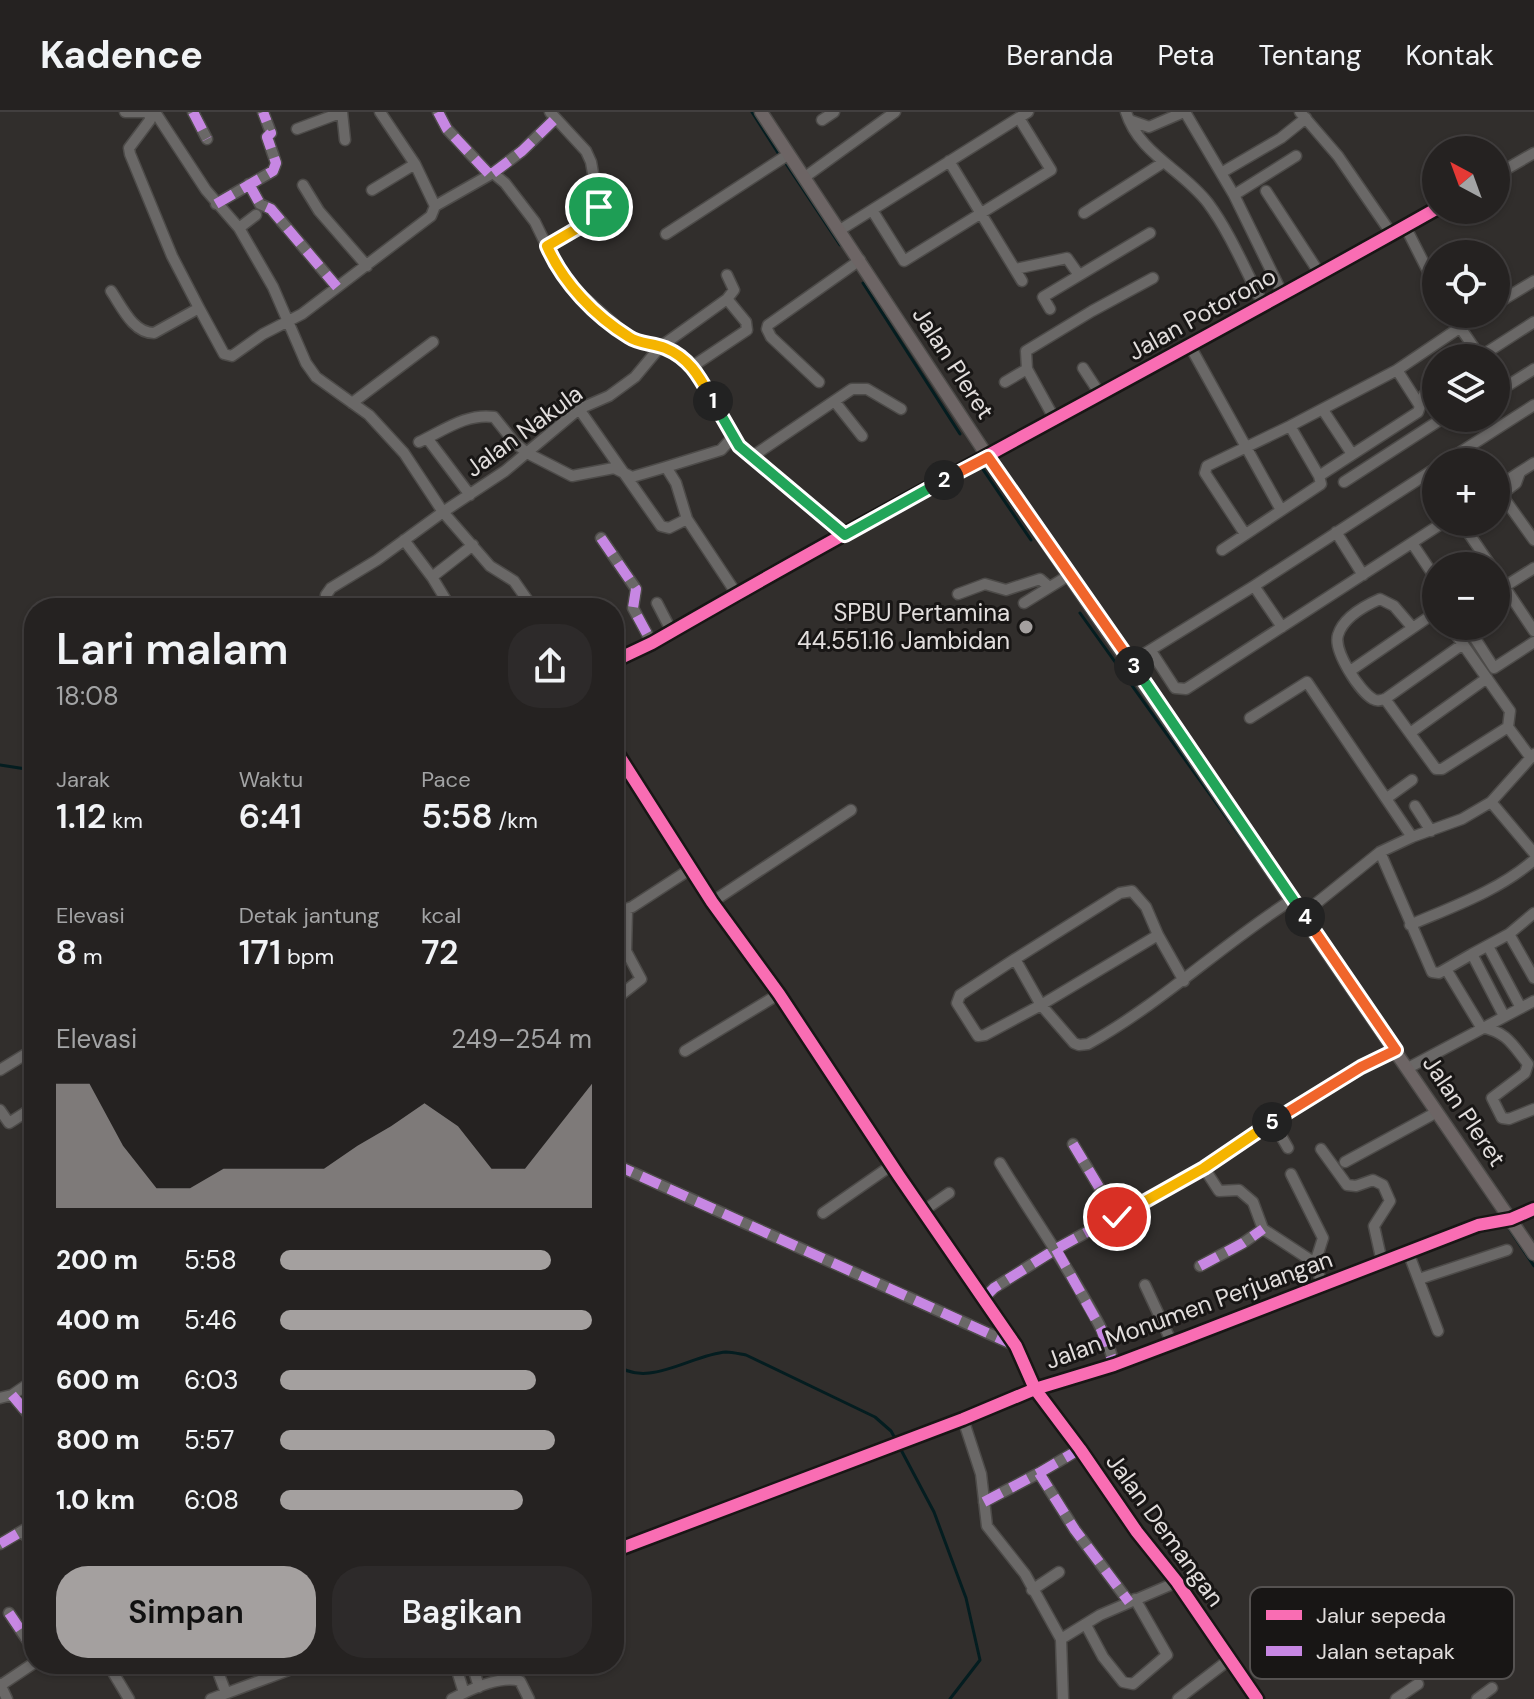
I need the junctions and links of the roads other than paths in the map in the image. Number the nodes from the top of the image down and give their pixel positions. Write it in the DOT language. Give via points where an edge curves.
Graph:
graph roads {
  1 [pos="125,112"];
  2 [pos="150,112"];
  3 [pos="193,112"];
  4 [pos="263,112"];
  5 [pos="341,112"];
  6 [pos="380,112"];
  7 [pos="438,112"];
  8 [pos="761,112"];
  9 [pos="834,112"];
  10 [pos="895,112"];
  11 [pos="1185,112"];
  12 [pos="1023,115"];
  13 [pos="1303,115"];
  14 [pos="552,116"];
  15 [pos="1128,116"];
  16 [pos="822,120"];
  17 [pos="297,129"];
  18 [pos="207,139"];
  19 [pos="345,140"];
  20 [pos="1534,153"];
  21 [pos="789,154"];
  22 [pos="1296,156"];
  23 [pos="949,161"];
  24 [pos="1164,162"];
  25 [pos="415,164"];
  26 [pos="1510,167"];
  27 [pos="491,173"];
  28 [pos="1221,173"];
  29 [pos="805,177"];
  30 [pos="249,184"];
  31 [pos="303,185"];
  32 [pos="372,190"];
  33 [pos="1266,191"];
  34 [pos="1234,195"];
  35 [pos="216,204"];
  36 [pos="435,206"];
  37 [pos="872,210"];
  38 [pos="1084,213"];
  39 [pos="981,214"];
  40 [pos="256,215"];
  41 [pos="1422,217"];
  42 [pos="1405,226"];
  43 [pos="239,228"];
  44 [pos="840,230"];
  45 [pos="1150,233"];
  46 [pos="1391,233"];
  47 [pos="666,234"];
  48 [pos="547,246"];
  49 [pos="1422,259"];
  50 [pos="860,260"];
  51 [pos="367,266"];
  52 [pos="1015,269"];
  53 [pos="1320,274"];
  54 [pos="727,275"];
  55 [pos="1079,275"];
  56 [pos="1153,278"];
  57 [pos="1022,281"];
  58 [pos="1534,281"];
  59 [pos="337,287"];
  60 [pos="111,291"];
  61 [pos="1283,295"];
  62 [pos="1510,296"];
  63 [pos="727,299"];
  64 [pos="1264,306"];
  65 [pos="199,308"];
  66 [pos="1050,309"];
  67 [pos="290,322"];
  68 [pos="1534,322"];
  69 [pos="1459,328"];
  70 [pos="433,342"];
  71 [pos="1470,344"];
  72 [pos="1500,344"];
  73 [pos="1190,346"];
  74 [pos="660,347"];
  75 [pos="693,366"];
  76 [pos="1083,368"];
  77 [pos="1027,369"];
  78 [pos="1534,369"];
  79 [pos="1397,370"];
  80 [pos="819,382"];
  81 [pos="1005,382"];
  82 [pos="1510,384"];
  83 [pos="1100,394"];
  84 [pos="835,402"];
  85 [pos="352,403"];
  86 [pos="1534,405"];
  87 [pos="579,409"];
  88 [pos="901,409"];
  89 [pos="1323,410"];
  90 [pos="1054,418"];
  91 [pos="1290,426"];
  92 [pos="1422,429"];
  93 [pos="862,436"];
  94 [pos="733,437"];
  95 [pos="1244,447"];
  96 [pos="1467,448"];
  97 [pos="527,453"];
  98 [pos="1352,454"];
  99 [pos="753,456"];
  100 [pos="988,457"];
  101 [pos="1534,463"];
  102 [pos="666,467"];
  103 [pos="625,476"];
  104 [pos="1319,476"];
  105 [pos="1422,477"];
  106 [pos="1344,482"];
  107 [pos="1510,486"];
  108 [pos="470,495"];
  109 [pos="1510,509"];
  110 [pos="1281,510"];
  111 [pos="443,512"];
  112 [pos="687,519"];
  113 [pos="1336,532"];
  114 [pos="1245,534"];
  115 [pos="845,535"];
  116 [pos="1423,536"];
  117 [pos="601,538"];
  118 [pos="404,540"];
  119 [pos="1534,540"];
  120 [pos="1412,543"];
  121 [pos="473,545"];
  122 [pos="1222,550"];
  123 [pos="1422,558"];
  124 [pos="1534,568"];
  125 [pos="1071,574"];
  126 [pos="1363,575"];
  127 [pos="432,577"];
  128 [pos="1510,583"];
  129 [pos="1048,586"];
  130 [pos="1254,586"];
  131 [pos="958,594"];
  132 [pos="738,596"];
  133 [pos="326,598"];
  134 [pos="445,598"];
  135 [pos="526,598"];
  136 [pos="1510,601"];
  137 [pos="657,603"];
  138 [pos="1024,603"];
  139 [pos="1422,621"];
  140 [pos="1282,627"];
  141 [pos="1412,627"];
  142 [pos="1534,631"];
  143 [pos="672,632"];
  144 [pos="1460,640"];
  145 [pos="1476,640"];
  146 [pos="1534,642"];
  147 [pos="652,643"];
  148 [pos="1463,644"];
  149 [pos="1151,651"];
  150 [pos="624,656"];
  151 [pos="1131,662"];
  152 [pos="1350,671"];
  153 [pos="1487,678"];
  154 [pos="1385,699"];
  155 [pos="1250,718"];
  156 [pos="1508,727"];
  157 [pos="1410,733"];
  158 [pos="1532,756"];
  159 [pos="624,763"];
  160 [pos="1412,780"];
  161 [pos="1387,798"];
  162 [pos="1491,802"];
  163 [pos="1415,806"];
  164 [pos="851,810"];
  165 [pos="1431,831"];
  166 [pos="1412,837"];
  167 [pos="1380,852"];
  168 [pos="1534,853"];
  169 [pos="1534,860"];
  170 [pos="692,868"];
  171 [pos="1293,899"];
  172 [pos="712,902"];
  173 [pos="627,910"];
  174 [pos="624,911"];
  175 [pos="1534,913"];
  176 [pos="1303,914"];
  177 [pos="1410,925"];
  178 [pos="1509,934"];
  179 [pos="1158,935"];
  180 [pos="1488,946"];
  181 [pos="1472,954"];
  182 [pos="1015,959"];
  183 [pos="1446,969"];
  184 [pos="1534,978"];
  185 [pos="1184,981"];
  186 [pos="624,992"];
  187 [pos="779,994"];
  188 [pos="1534,1001"];
  189 [pos="1041,1005"];
  190 [pos="1521,1008"];
  191 [pos="1504,1016"];
  192 [pos="1481,1027"];
  193 [pos="1396,1050"];
  194 [pos="685,1051"];
  195 [pos="24,1055"];
  196 [pos="1408,1068"];
  197 [pos="0,1070"];
  198 [pos="1534,1109"];
  199 [pos="0,1110"];
  200 [pos="1437,1112"];
  201 [pos="24,1113"];
  202 [pos="1273,1122"];
  203 [pos="1073,1144"];
  204 [pos="1288,1148"];
  205 [pos="1321,1149"];
  206 [pos="1345,1162"];
  207 [pos="1000,1163"];
  208 [pos="892,1165"];
  209 [pos="1204,1168"];
  210 [pos="624,1169"];
  211 [pos="1291,1174"];
  212 [pos="949,1193"];
  213 [pos="1534,1209"];
  214 [pos="923,1211"];
  215 [pos="823,1213"];
  216 [pos="1117,1217"];
  217 [pos="1511,1219"];
  218 [pos="1263,1229"];
  219 [pos="1056,1249"];
  220 [pos="1507,1250"];
  221 [pos="1408,1252"];
  222 [pos="1534,1254"];
  223 [pos="1382,1262"];
  224 [pos="1315,1263"];
  225 [pos="1200,1266"];
  226 [pos="1419,1279"];
  227 [pos="1322,1284"];
  228 [pos="1145,1285"];
  229 [pos="984,1298"];
  230 [pos="1438,1331"];
  231 [pos="1172,1343"];
  232 [pos="1021,1349"];
  233 [pos="1114,1365"];
  234 [pos="24,1387"];
  235 [pos="1035,1389"];
  236 [pos="12,1395"];
  237 [pos="0,1398"];
  238 [pos="24,1409"];
  239 [pos="963,1419"];
  240 [pos="1080,1449"];
  241 [pos="1039,1473"];
  242 [pos="984,1502"];
  243 [pos="22,1531"];
  244 [pos="24,1534"];
  245 [pos="2,1538"];
  246 [pos="624,1547"];
  247 [pos="1059,1572"];
  248 [pos="1177,1582"];
  249 [pos="1032,1590"];
  250 [pos="1132,1601"];
  251 [pos="9,1613"];
  252 [pos="1086,1625"];
  253 [pos="24,1635"];
  254 [pos="1061,1639"];
  255 [pos="1230,1659"];
  256 [pos="24,1669"];
  257 [pos="114,1674"];
  258 [pos="219,1674"];
  259 [pos="278,1674"];
  260 [pos="458,1674"];
  261 [pos="475,1674"];
  262 [pos="0,1684"];
  263 [pos="1418,1684"];
  264 [pos="479,1687"];
  265 [pos="1492,1688"];
  266 [pos="226,1693"];
  267 [pos="464,1693"];
  268 [pos="7,1699"];
  269 [pos="129,1699"];
  270 [pos="211,1699"];
  271 [pos="452,1699"];
  272 [pos="529,1699"];
  273 [pos="1063,1699"];
  274 [pos="1178,1699"];
  275 [pos="1257,1699"];
  276 [pos="1396,1699"];
  277 [pos="1477,1699"];
  1 -- 2 [label="street"];
  2 -- 35 [label="street"];
  2 -- 65 [label="street" via="130,154"];
  3 -- 18 [label="street"];
  4 -- 30 [label="street" via="276,165 269,175"];
  5 -- 17 [label="street"];
  5 -- 19 [label="street"];
  6 -- 25 [label="street"];
  7 -- 27 [label="street" via="447,129"];
  8 -- 21 [label="main road, Jalan Pleret"];
  9 -- 16 [label="street"];
  10 -- 29 [label="street"];
  11 -- 15 [label="street" via="1149,127"];
  11 -- 28 [label="street"];
  12 -- 23 [label="street"];
  12 -- 39 [label="street" via="1051,170"];
  13 -- 28 [label="street" via="1281,138"];
  13 -- 46 [label="street"];
  14 -- 27 [label="street" via="522,151"];
  14 -- 48 [label="street" via="586,151 599,213"];
  15 -- 24 [label="street" via="1140,141"];
  20 -- 26 [label="street"];
  21 -- 29 [label="main road, Jalan Pleret"];
  21 -- 47 [label="street"];
  22 -- 34 [label="street"];
  23 -- 37 [label="street"];
  23 -- 39 [label="street"];
  24 -- 38 [label="street"];
  24 -- 64 [label="street" via="1181,174 1221,222"];
  25 -- 32 [label="street"];
  25 -- 36 [label="street"];
  27 -- 36 [label="street"];
  27 -- 48 [label="street" via="535,222"];
  28 -- 34 [label="street"];
  29 -- 44 [label="main road, Jalan Pleret"];
  30 -- 35 [label="street"];
  30 -- 59 [label="street" via="260,204 271,209"];
  31 -- 51 [label="street"];
  33 -- 53 [label="street"];
  34 -- 61 [label="street"];
  35 -- 43 [label="street"];
  36 -- 51 [label="street" via="431,216"];
  37 -- 39 [label="street" via="904,261"];
  37 -- 44 [label="street"];
  39 -- 52 [label="street"];
  40 -- 43 [label="street"];
  41 -- 42 [label="street, Jalan Potorono"];
  42 -- 46 [label="street, Jalan Potorono"];
  42 -- 49 [label="street"];
  43 -- 67 [label="street"];
  44 -- 50 [label="main road, Jalan Pleret"];
  45 -- 55 [label="street"];
  46 -- 53 [label="street, Jalan Potorono"];
  48 -- 74 [label="street" via="572,287 593,307 631,339"];
  50 -- 80 [label="street" via="768,325 771,337"];
  50 -- 100 [label="main road, Jalan Pleret"];
  51 -- 59 [label="street"];
  52 -- 55 [label="street" via="1067,258"];
  52 -- 57 [label="street"];
  53 -- 61 [label="street, Jalan Potorono"];
  54 -- 63 [label="street" via="734,285"];
  55 -- 66 [label="street" via="1043,297"];
  56 -- 77 [label="street" via="1026,351"];
  58 -- 62 [label="street"];
  59 -- 67 [label="street"];
  60 -- 65 [label="street" via="132,322 147,333"];
  61 -- 64 [label="street, Jalan Potorono"];
  63 -- 74 [label="street, Jalan Nakula"];
  63 -- 75 [label="street" via="747,330"];
  64 -- 73 [label="street, Jalan Potorono"];
  65 -- 67 [label="street" via="229,357"];
  67 -- 85 [label="street" via="316,377"];
  68 -- 72 [label="street"];
  69 -- 71 [label="street"];
  69 -- 79 [label="street"];
  70 -- 85 [label="street"];
  73 -- 83 [label="street, Jalan Potorono"];
  73 -- 95 [label="street"];
  74 -- 75 [label="street"];
  74 -- 87 [label="street, Jalan Nakula" via="635,377"];
  75 -- 94 [label="street"];
  76 -- 83 [label="street"];
  77 -- 81 [label="street"];
  77 -- 90 [label="street"];
  78 -- 82 [label="street"];
  79 -- 89 [label="street"];
  79 -- 98 [label="street" via="1420,408"];
  83 -- 90 [label="street, Jalan Potorono"];
  84 -- 88 [label="street" via="858,388"];
  84 -- 93 [label="street"];
  84 -- 99 [label="street"];
  85 -- 111 [label="street" via="404,453"];
  86 -- 96 [label="street"];
  87 -- 97 [label="street, Jalan Nakula"];
  87 -- 103 [label="street"];
  89 -- 91 [label="street"];
  89 -- 98 [label="street"];
  90 -- 100 [label="street, Jalan Potorono"];
  91 -- 95 [label="street"];
  91 -- 104 [label="street"];
  92 -- 106 [label="street"];
  94 -- 99 [label="street"];
  94 -- 102 [label="street" via="721,450"];
  95 -- 110 [label="street"];
  95 -- 114 [label="street" via="1204,470"];
  97 -- 103 [label="street" via="572,476 614,468"];
  97 -- 108 [label="street, Jalan Nakula"];
  97 -- 108 [label="street" via="494,417 454,423 423,440"];
  98 -- 104 [label="street"];
  99 -- 115 [label="street"];
  100 -- 115 [label="street, Jalan Potorono"];
  100 -- 125 [label="main road, Jalan Pleret"];
  101 -- 107 [label="street"];
  102 -- 103 [label="street"];
  102 -- 112 [label="street"];
  103 -- 112 [label="street" via="661,526 669,528"];
  104 -- 110 [label="street" via="1318,487"];
  105 -- 113 [label="street"];
  108 -- 111 [label="street, Jalan Nakula"];
  109 -- 119 [label="street"];
  110 -- 114 [label="street"];
  111 -- 118 [label="street, Jalan Nakula"];
  111 -- 121 [label="street"];
  112 -- 132 [label="street"];
  113 -- 126 [label="street"];
  113 -- 130 [label="street"];
  114 -- 122 [label="street"];
  115 -- 132 [label="street, Jalan Potorono"];
  116 -- 120 [label="street"];
  117 -- 147 [label="street" via="636,589 633,608"];
  118 -- 127 [label="street"];
  118 -- 133 [label="street, Jalan Nakula" via="331,588"];
  120 -- 123 [label="street"];
  120 -- 126 [label="street"];
  121 -- 127 [label="street"];
  121 -- 135 [label="street"];
  124 -- 128 [label="street"];
  125 -- 129 [label="street"];
  125 -- 151 [label="main road, Jalan Pleret"];
  126 -- 140 [label="street"];
  127 -- 134 [label="street"];
  129 -- 131 [label="street" via="1040,579 1006,590 985,584"];
  129 -- 138 [label="street"];
  130 -- 140 [label="street"];
  130 -- 149 [label="street"];
  132 -- 143 [label="street, Jalan Potorono"];
  136 -- 142 [label="street"];
  137 -- 143 [label="street"];
  139 -- 141 [label="street"];
  140 -- 149 [label="street" via="1180,691"];
  141 -- 152 [label="street"];
  141 -- 152 [label="street" via="1380,599 1347,619 1336,644"];
  143 -- 147 [label="street, Jalan Potorono"];
  144 -- 148 [label="street"];
  145 -- 146 [label="street" via="1494,668"];
  147 -- 150 [label="street, Jalan Potorono"];
  148 -- 153 [label="street"];
  148 -- 154 [label="street"];
  149 -- 151 [label="street"];
  151 -- 171 [label="main road, Jalan Pleret"];
  152 -- 154 [label="street" via="1371,698"];
  153 -- 156 [label="street" via="1510,711"];
  153 -- 157 [label="street"];
  154 -- 157 [label="street"];
  155 -- 161 [label="street" via="1307,682"];
  156 -- 157 [label="street" via="1439,770"];
  156 -- 158 [label="street"];
  158 -- 162 [label="street"];
  159 -- 170 [label="street, Jalan Demangan"];
  160 -- 161 [label="street"];
  161 -- 166 [label="street"];
  162 -- 165 [label="street"];
  162 -- 168 [label="street"];
  163 -- 165 [label="street"];
  164 -- 172 [label="street"];
  165 -- 166 [label="street"];
  166 -- 167 [label="street"];
  167 -- 176 [label="street"];
  167 -- 177 [label="street"];
  169 -- 177 [label="street" via="1505,883"];
  170 -- 172 [label="street, Jalan Demangan"];
  170 -- 173 [label="street"];
  171 -- 176 [label="main road, Jalan Pleret"];
  171 -- 185 [label="street"];
  172 -- 187 [label="street, Jalan Demangan"];
  173 -- 174 [label="street"];
  173 -- 186 [label="street" via="626,951 641,979"];
  175 -- 178 [label="street"];
  176 -- 193 [label="main road, Jalan Pleret"];
  177 -- 183 [label="street" via="1429,969"];
  178 -- 180 [label="street"];
  178 -- 184 [label="street"];
  179 -- 182 [label="street" via="1146,907 1126,891"];
  179 -- 185 [label="street"];
  179 -- 189 [label="street"];
  180 -- 181 [label="street"];
  180 -- 190 [label="street"];
  181 -- 183 [label="street"];
  181 -- 191 [label="street"];
  182 -- 189 [label="street"];
  182 -- 189 [label="street" via="960,995 958,1006 982,1037"];
  183 -- 192 [label="street"];
  185 -- 189 [label="street" via="1088,1044 1074,1043"];
  187 -- 194 [label="street"];
  187 -- 208 [label="street, Jalan Demangan"];
  188 -- 190 [label="street"];
  190 -- 191 [label="street"];
  191 -- 192 [label="street"];
  192 -- 196 [label="street"];
  192 -- 198 [label="street" via="1505,1036 1528,1064 1525,1073 1494,1095 1502,1118"];
  193 -- 196 [label="main road, Jalan Pleret"];
  193 -- 202 [label="street"];
  195 -- 197 [label="street"];
  196 -- 200 [label="main road, Jalan Pleret"];
  199 -- 201 [label="street" via="9,1123"];
  200 -- 206 [label="street"];
  200 -- 217 [label="main road, Jalan Pleret"];
  202 -- 204 [label="street"];
  202 -- 209 [label="street"];
  203 -- 216 [label="street"];
  205 -- 223 [label="street" via="1347,1185 1373,1180 1383,1185 1390,1201 1374,1226"];
  207 -- 219 [label="street"];
  208 -- 214 [label="street, Jalan Demangan"];
  208 -- 215 [label="street"];
  209 -- 216 [label="street"];
  209 -- 218 [label="street" via="1219,1191 1239,1190 1253,1202"];
  210 -- 232 [label="street"];
  211 -- 224 [label="street" via="1323,1238"];
  212 -- 214 [label="street"];
  213 -- 217 [label="street, Jalan Monumen Perjuangan"];
  214 -- 229 [label="street, Jalan Demangan"];
  216 -- 219 [label="street"];
  217 -- 221 [label="street, Jalan Monumen Perjuangan" via="1478,1225"];
  217 -- 222 [label="main road, Jalan Pleret"];
  218 -- 224 [label="street"];
  218 -- 225 [label="street"];
  219 -- 229 [label="street"];
  219 -- 233 [label="street" via="1101,1329"];
  220 -- 226 [label="street"];
  221 -- 223 [label="street, Jalan Monumen Perjuangan"];
  221 -- 226 [label="street"];
  223 -- 227 [label="street, Jalan Monumen Perjuangan"];
  224 -- 227 [label="street"];
  226 -- 230 [label="street"];
  227 -- 231 [label="street, Jalan Monumen Perjuangan"];
  228 -- 231 [label="street"];
  229 -- 232 [label="street, Jalan Demangan"];
  231 -- 233 [label="street, Jalan Monumen Perjuangan"];
  232 -- 235 [label="street, Jalan Demangan"];
  233 -- 235 [label="street, Jalan Monumen Perjuangan"];
  234 -- 236 [label="street"];
  235 -- 239 [label="street, Jalan Monumen Perjuangan"];
  235 -- 240 [label="street, Jalan Demangan"];
  236 -- 237 [label="street"];
  236 -- 238 [label="street"];
  239 -- 242 [label="street"];
  239 -- 246 [label="street, Jalan Monumen Perjuangan"];
  240 -- 241 [label="street"];
  240 -- 248 [label="street, Jalan Demangan"];
  241 -- 242 [label="street"];
  241 -- 250 [label="street" via="1075,1530"];
  242 -- 249 [label="street" via="987,1526"];
  243 -- 244 [label="street"];
  243 -- 245 [label="street"];
  247 -- 249 [label="street"];
  248 -- 250 [label="street"];
  248 -- 255 [label="street, Jalan Demangan"];
  249 -- 254 [label="street"];
  250 -- 252 [label="street"];
  250 -- 252 [label="street" via="1167,1655 1133,1684 1123,1682 1103,1657"];
  251 -- 253 [label="street"];
  252 -- 254 [label="street"];
  254 -- 273 [label="street"];
  255 -- 274 [label="street"];
  255 -- 275 [label="street, Jalan Demangan"];
  256 -- 262 [label="street"];
  257 -- 269 [label="street"];
  258 -- 266 [label="street"];
  259 -- 266 [label="street"];
  260 -- 267 [label="street"];
  261 -- 264 [label="street"];
  262 -- 268 [label="street"];
  263 -- 276 [label="street"];
  264 -- 267 [label="street"];
  264 -- 272 [label="street" via="513,1679"];
  265 -- 277 [label="street"];
  266 -- 270 [label="street"];
  267 -- 271 [label="street"];
}
